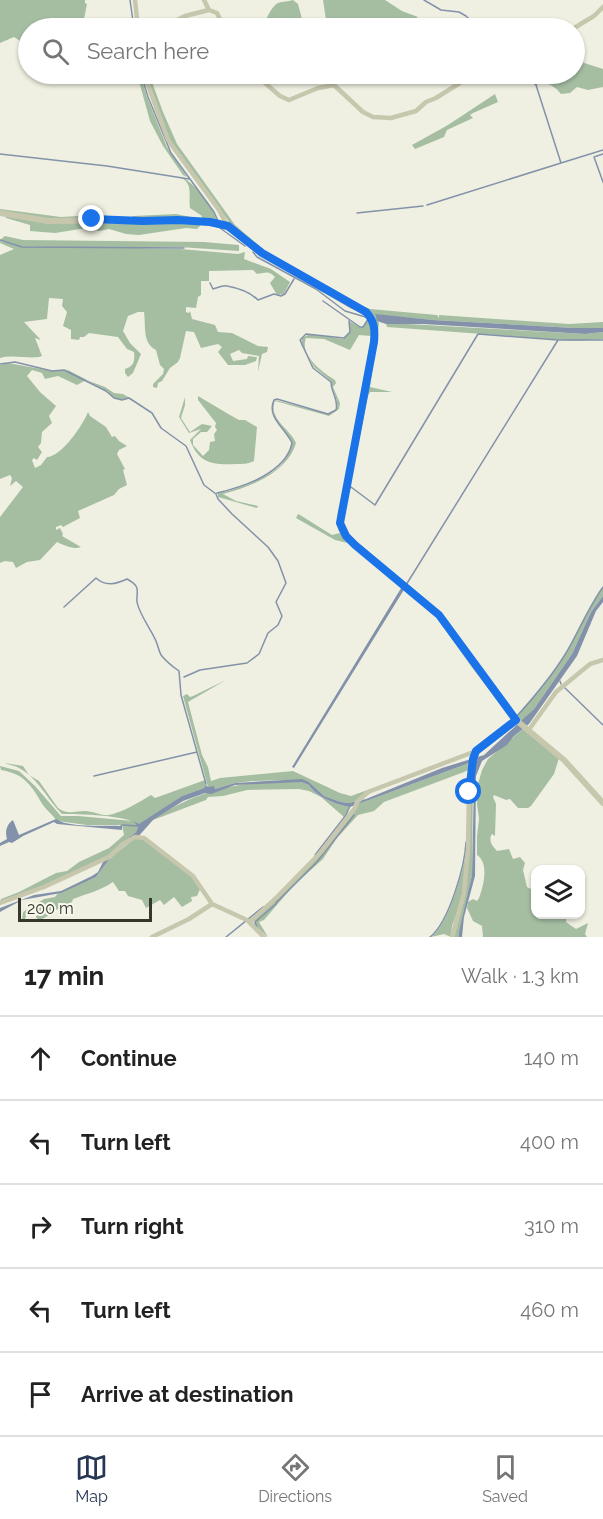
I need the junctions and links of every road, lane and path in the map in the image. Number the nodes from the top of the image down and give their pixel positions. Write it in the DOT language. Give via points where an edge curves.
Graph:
graph roads {
  1 [pos="135,0"];
  2 [pos="204,0"];
  3 [pos="603,7"];
  4 [pos="209,10"];
  5 [pos="137,18"];
  6 [pos="181,18"];
  7 [pos="219,18"];
  8 [pos="585,21"];
  9 [pos="148,84"];
  10 [pos="266,84"];
  11 [pos="458,84"];
  12 [pos="0,213"];
  13 [pos="228,226"];
  14 [pos="603,660"];
  15 [pos="517,721"];
  16 [pos="526,729"];
  17 [pos="476,751"];
  18 [pos="603,803"];
  19 [pos="0,903"];
  20 [pos="212,904"];
  21 [pos="250,922"];
  22 [pos="152,937"];
  23 [pos="264,937"];
  24 [pos="452,937"];
  1 -- 5 [label="street"];
  2 -- 4 [label="street"];
  3 -- 8 [label="street"];
  4 -- 6 [label="street"];
  4 -- 7 [label="street"];
  9 -- 13 [label="street" via="168,140"];
  10 -- 11 [label="street" via="289,100 334,86 363,112 391,118 417,111"];
  12 -- 13 [label="street" via="48,221 178,220"];
  13 -- 15 [label="street" via="262,253 372,318 374,342 340,516 341,529 439,615"];
  14 -- 16 [label="street" via="590,664 556,692"];
  15 -- 16 [label="street"];
  15 -- 17 [label="street"];
  16 -- 18 [label="street" via="564,760"];
  17 -- 21 [label="street" via="368,792 321,852"];
  17 -- 24 [label="street" via="469,792 464,893"];
  19 -- 20 [label="street" via="109,857 135,837 144,838 193,876"];
  20 -- 21 [label="street"];
  20 -- 22 [label="street"];
  21 -- 23 [label="street"];
}
